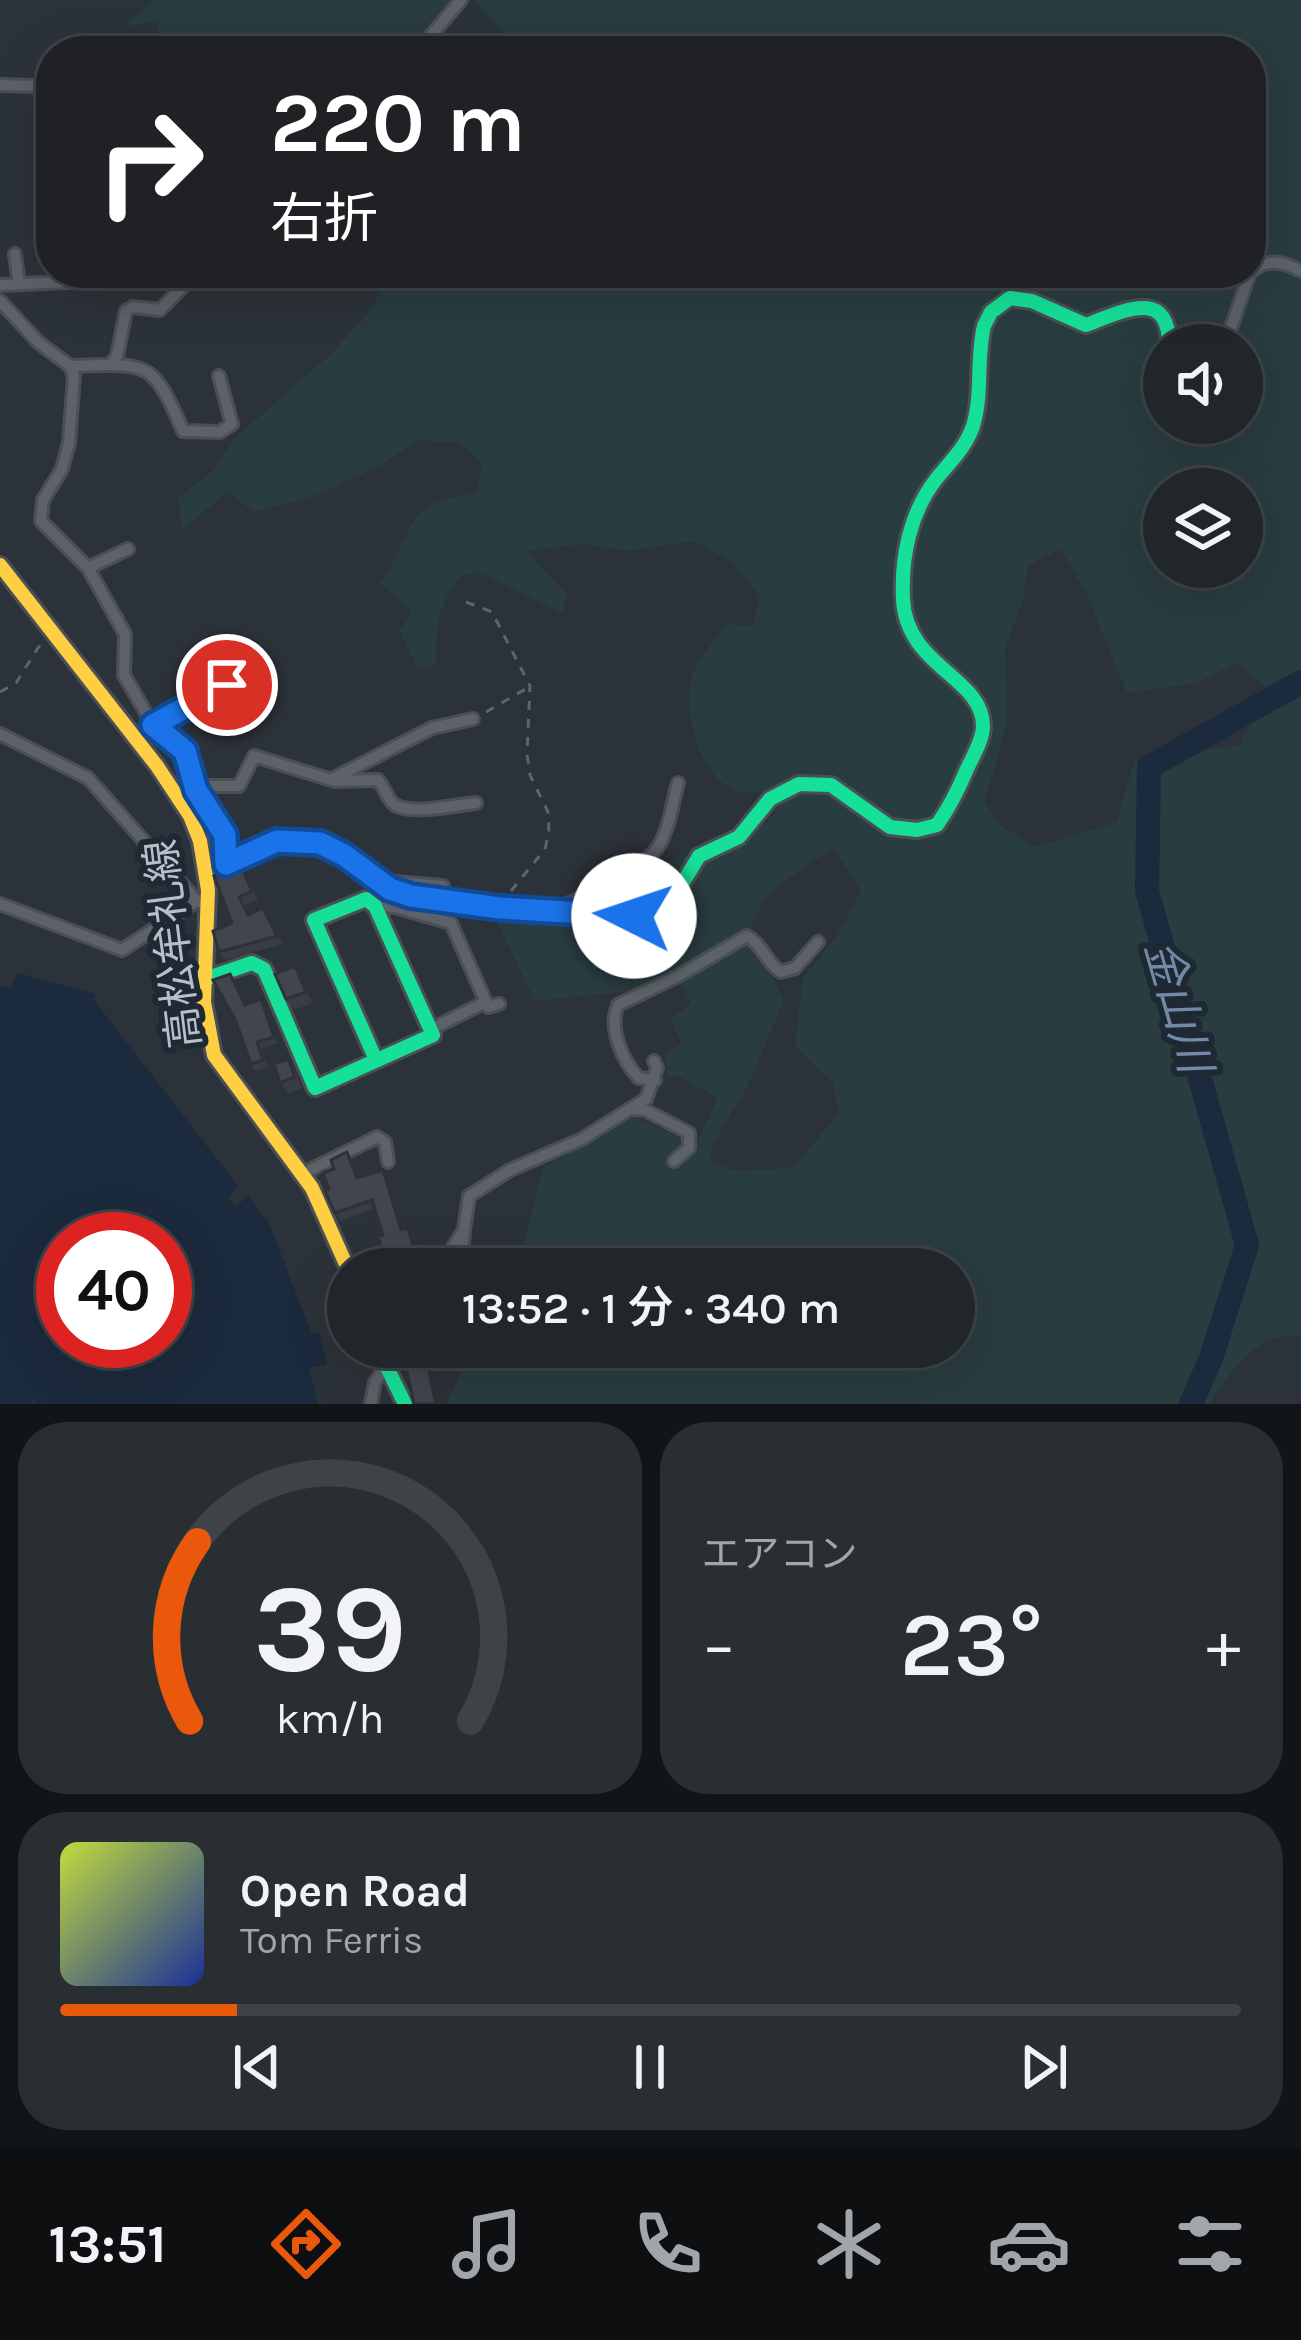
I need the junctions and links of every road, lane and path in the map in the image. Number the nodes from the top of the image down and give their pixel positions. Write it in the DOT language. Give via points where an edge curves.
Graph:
graph roads {
  1 [pos="460,0"];
  2 [pos="430,36"];
  3 [pos="0,85"];
  4 [pos="36,87"];
  5 [pos="15,254"];
  6 [pos="1266,263"];
  7 [pos="1301,271"];
  8 [pos="36,283"];
  9 [pos="19,284"];
  10 [pos="0,285"];
  11 [pos="181,288"];
  12 [pos="1246,288"];
  13 [pos="0,301"];
  14 [pos="1166,324"];
  15 [pos="1233,324"];
  16 [pos="110,364"];
  17 [pos="70,366"];
  18 [pos="219,376"];
  19 [pos="128,549"];
  20 [pos="0,565"];
  21 [pos="88,568"];
  22 [pos="466,602"];
  23 [pos="50,629"];
  24 [pos="230,671"];
  25 [pos="530,686"];
  26 [pos="0,692"];
  27 [pos="473,719"];
  28 [pos="153,725"];
  29 [pos="0,734"];
  30 [pos="331,779"];
  31 [pos="677,783"];
  32 [pos="196,790"];
  33 [pos="476,803"];
  34 [pos="226,864"];
  35 [pos="206,873"];
  36 [pos="379,881"];
  37 [pos="443,886"];
  38 [pos="202,903"];
  39 [pos="0,904"];
  40 [pos="375,906"];
  41 [pos="500,908"];
  42 [pos="550,909"];
  43 [pos="818,942"];
  44 [pos="206,979"];
  45 [pos="431,1030"];
  46 [pos="376,1060"];
  47 [pos="654,1061"];
  48 [pos="655,1080"];
  49 [pos="630,1109"];
  50 [pos="674,1161"];
  51 [pos="388,1162"];
  52 [pos="302,1174"];
  53 [pos="464,1230"];
  54 [pos="340,1248"];
  55 [pos="452,1248"];
  56 [pos="462,1248"];
  57 [pos="386,1368"];
  58 [pos="389,1368"];
  59 [pos="371,1404"];
  60 [pos="405,1404"];
  1 -- 2 [label="street"];
  3 -- 4 [label="street"];
  5 -- 9 [label="street"];
  6 -- 7 [label="street"];
  8 -- 9 [label="street"];
  9 -- 10 [label="street"];
  11 -- 16 [label="street" via="160,310 126,311"];
  12 -- 15 [label="street"];
  13 -- 17 [label="street"];
  14 -- 42 [label="street" via="1141,306 1086,325 1027,297 993,311 980,347 975,421 921,500 904,556 907,634 975,696 982,721 938,825 903,833 828,783 807,782 770,799 729,844 699,856 670,904 634,916"];
  16 -- 17 [label="street"];
  16 -- 18 [label="street" via="147,370 163,383 183,431 220,432 232,424"];
  17 -- 21 [label="street" via="69,443 39,512"];
  19 -- 21 [label="street"];
  20 -- 23 [label="street, 高松牟礼線"];
  21 -- 28 [label="street" via="125,634 124,675"];
  22 -- 25 [label="path" via="492,612"];
  23 -- 26 [label="path" via="16,682"];
  23 -- 35 [label="street, 高松牟礼線" via="175,790"];
  24 -- 28 [label="street" via="227,685"];
  25 -- 27 [label="path"];
  25 -- 41 [label="path" via="527,754 549,832"];
  27 -- 30 [label="street" via="432,728"];
  28 -- 32 [label="street" via="185,751"];
  29 -- 38 [label="street" via="88,778"];
  30 -- 32 [label="street" via="254,756 239,786"];
  30 -- 33 [label="street" via="378,780 400,808"];
  31 -- 42 [label="street" via="657,850"];
  32 -- 34 [label="street" via="222,828"];
  34 -- 35 [label="street"];
  34 -- 36 [label="street" via="277,841 320,843"];
  35 -- 38 [label="street, 高松牟礼線"];
  36 -- 37 [label="street"];
  36 -- 41 [label="street" via="411,896"];
  38 -- 39 [label="street" via="181,908 122,950"];
  38 -- 44 [label="street, 高松牟礼線"];
  40 -- 45 [label="street"];
  40 -- 45 [label="street" via="451,923 492,1003"];
  40 -- 46 [label="street" via="367,899 314,920"];
  41 -- 42 [label="street"];
  43 -- 48 [label="street" via="781,972 747,936 617,1004 612,1017 625,1060 639,1078"];
  44 -- 46 [label="street" via="252,963 264,969 315,1088"];
  44 -- 52 [label="street, 高松牟礼線" via="214,1054"];
  45 -- 46 [label="street"];
  47 -- 48 [label="street"];
  48 -- 49 [label="street"];
  49 -- 50 [label="street" via="689,1133 689,1148"];
  49 -- 53 [label="street" via="469,1196"];
  51 -- 52 [label="street" via="377,1137"];
  52 -- 54 [label="street, 高松牟礼線"];
  53 -- 55 [label="street"];
  53 -- 56 [label="street"];
  57 -- 59 [label="street"];
  58 -- 60 [label="street"];
}
